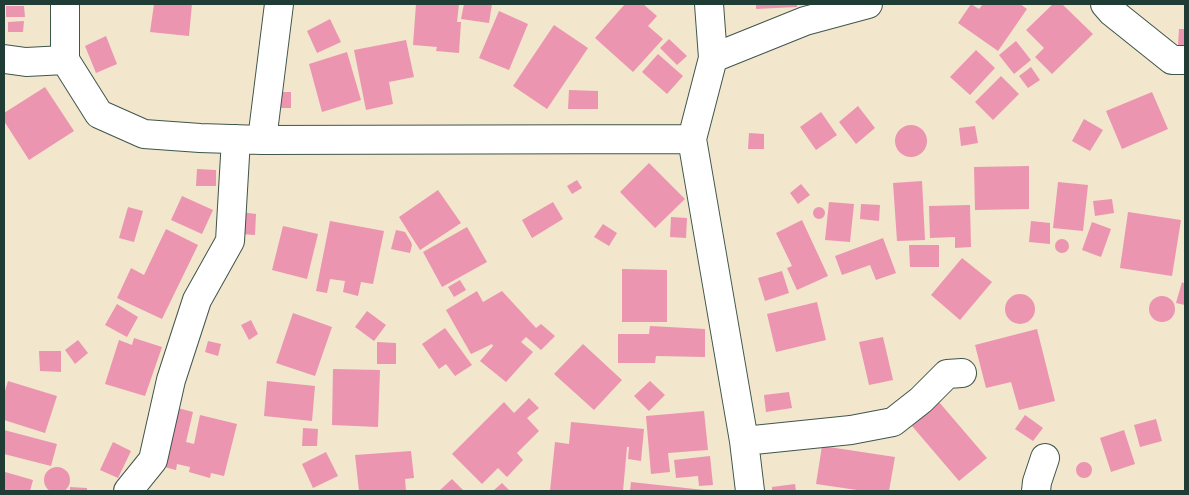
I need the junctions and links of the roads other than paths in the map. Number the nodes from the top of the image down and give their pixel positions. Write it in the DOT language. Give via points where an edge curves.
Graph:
graph roads {
  1 [pos="65,4"];
  2 [pos="279,4"];
  3 [pos="709,4"];
  4 [pos="868,4"];
  5 [pos="1105,4"];
  6 [pos="713,58"];
  7 [pos="4,59"];
  8 [pos="65,60"];
  9 [pos="1185,60"];
  10 [pos="249,139"];
  11 [pos="692,139"];
  12 [pos="962,373"];
  13 [pos="744,441"];
  14 [pos="1045,458"];
  15 [pos="128,491"];
  16 [pos="750,491"];
  17 [pos="1036,491"];
  1 -- 8 [label="street"];
  2 -- 10 [label="street"];
  3 -- 6 [label="street"];
  4 -- 6 [label="street" via="805,21"];
  5 -- 9 [label="street" via="1172,60"];
  6 -- 11 [label="street"];
  7 -- 8 [label="street" via="26,62"];
  8 -- 10 [label="street" via="99,114 144,134"];
  10 -- 11 [label="street"];
  10 -- 15 [label="street" via="230,242 197,300 171,380 153,460"];
  11 -- 13 [label="street"];
  12 -- 13 [label="street" via="947,374 893,422 852,430"];
  13 -- 16 [label="street"];
  14 -- 17 [label="street"];
}
